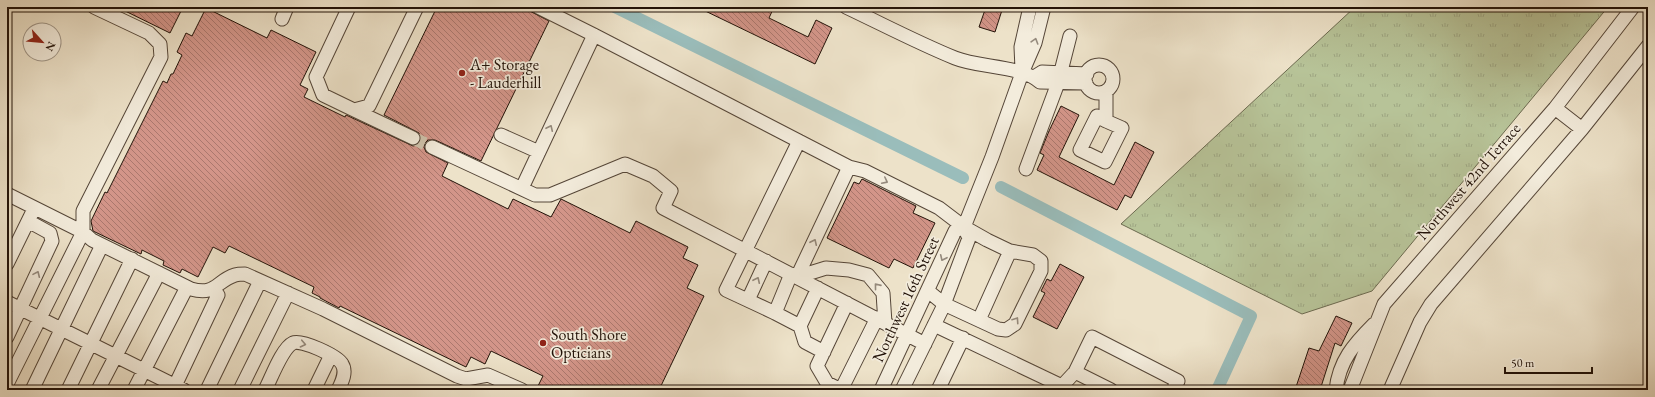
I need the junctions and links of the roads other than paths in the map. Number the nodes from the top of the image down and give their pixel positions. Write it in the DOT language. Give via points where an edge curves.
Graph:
graph roads {
  1 [pos="94,7"];
  2 [pos="349,7"];
  3 [pos="417,7"];
  4 [pos="538,7"];
  5 [pos="846,7"];
  6 [pos="1030,7"];
  7 [pos="1044,7"];
  8 [pos="1633,7"];
  9 [pos="594,35"];
  10 [pos="1070,36"];
  11 [pos="1648,46"];
  12 [pos="1022,73"];
  13 [pos="1059,78"];
  14 [pos="1086,78"];
  15 [pos="1106,91"];
  16 [pos="1555,108"];
  17 [pos="354,110"];
  18 [pos="1106,120"];
  19 [pos="1582,129"];
  20 [pos="501,135"];
  21 [pos="413,138"];
  22 [pos="798,141"];
  23 [pos="432,148"];
  24 [pos="539,152"];
  25 [pos="849,167"];
  26 [pos="1026,169"];
  27 [pos="522,188"];
  28 [pos="7,194"];
  29 [pos="34,208"];
  30 [pos="28,221"];
  31 [pos="964,227"];
  32 [pos="83,232"];
  33 [pos="102,245"];
  34 [pos="745,250"];
  35 [pos="1010,251"];
  36 [pos="132,259"];
  37 [pos="766,261"];
  38 [pos="7,264"];
  39 [pos="159,273"];
  40 [pos="794,276"];
  41 [pos="260,281"];
  42 [pos="187,287"];
  43 [pos="212,288"];
  44 [pos="818,288"];
  45 [pos="928,291"];
  46 [pos="288,293"];
  47 [pos="748,300"];
  48 [pos="7,302"];
  49 [pos="847,303"];
  50 [pos="944,304"];
  51 [pos="21,309"];
  52 [pos="775,313"];
  53 [pos="39,319"];
  54 [pos="881,320"];
  55 [pos="979,320"];
  56 [pos="1378,320"];
  57 [pos="934,324"];
  58 [pos="800,326"];
  59 [pos="61,330"];
  60 [pos="907,334"];
  61 [pos="7,337"];
  62 [pos="963,338"];
  63 [pos="90,344"];
  64 [pos="925,344"];
  65 [pos="824,352"];
  66 [pos="331,355"];
  67 [pos="115,356"];
  68 [pos="144,371"];
  69 [pos="1074,372"];
  70 [pos="7,384"];
  71 [pos="1061,388"];
  72 [pos="177,389"];
  73 [pos="32,390"];
  74 [pos="68,390"];
  75 [pos="98,390"];
  76 [pos="134,390"];
  77 [pos="207,390"];
  78 [pos="240,390"];
  79 [pos="265,390"];
  80 [pos="314,390"];
  81 [pos="338,390"];
  82 [pos="522,390"];
  83 [pos="881,390"];
  84 [pos="902,390"];
  85 [pos="938,390"];
  86 [pos="1110,390"];
  87 [pos="1173,390"];
  88 [pos="1336,390"];
  89 [pos="1350,390"];
  90 [pos="1390,390"];
  1 -- 32 [label="street" via="149,34 160,44 161,58 83,211"];
  2 -- 17 [label="street" via="316,77 323,95"];
  3 -- 17 [label="street" via="369,106"];
  4 -- 9 [label="street"];
  5 -- 12 [label="street" via="956,59"];
  6 -- 12 [label="street, Northwest 16th Street" via="1021,47"];
  12 -- 7 [label="street, Northwest 16th Street, one-way" via="1035,43"];
  8 -- 16 [label="street, Northwest 42nd Terrace"];
  9 -- 22 [label="street"];
  24 -- 9 [label="street, one-way"];
  10 -- 13 [label="street"];
  11 -- 19 [label="street"];
  12 -- 13 [label="street" via="1034,77 1042,72"];
  12 -- 31 [label="street, Northwest 16th Street"];
  13 -- 14 [label="street"];
  13 -- 26 [label="street"];
  14 -- 15 [label="street" via="1092,91"];
  14 -- 15 [label="street" via="1089,70 1097,66 1106,67 1113,79"];
  15 -- 18 [label="street"];
  16 -- 19 [label="street"];
  16 -- 56 [label="street, Northwest 42nd Terrace" via="1384,304"];
  17 -- 21 [label="street"];
  19 -- 90 [label="street" via="1431,304 1420,322"];
  20 -- 24 [label="street"];
  22 -- 25 [label="street"];
  22 -- 34 [label="street"];
  23 -- 27 [label="street"];
  24 -- 27 [label="street"];
  25 -- 31 [label="street, one-way" via="865,170 938,208"];
  40 -- 25 [label="street, one-way"];
  27 -- 34 [label="street" via="535,195 550,195 626,164 652,176 672,190 663,208"];
  28 -- 29 [label="street"];
  29 -- 30 [label="street"];
  29 -- 32 [label="street"];
  30 -- 38 [label="street"];
  51 -- 30 [label="street, one-way" via="52,241 50,233"];
  31 -- 35 [label="street"];
  31 -- 45 [label="street, Northwest 16th Street, one-way" via="955,232"];
  31 -- 50 [label="street, Northwest 16th Street" via="969,238"];
  32 -- 33 [label="street"];
  32 -- 53 [label="street"];
  33 -- 36 [label="street"];
  33 -- 59 [label="street"];
  34 -- 37 [label="street"];
  34 -- 47 [label="street" via="726,290"];
  35 -- 55 [label="street"];
  55 -- 35 [label="street, one-way" via="1006,330 1015,324 1041,270 1041,261 1033,255"];
  36 -- 39 [label="street"];
  36 -- 63 [label="street"];
  37 -- 40 [label="street"];
  47 -- 37 [label="street, one-way"];
  39 -- 42 [label="street"];
  39 -- 67 [label="street"];
  40 -- 44 [label="street"];
  40 -- 52 [label="street"];
  54 -- 40 [label="street, one-way" via="883,293 868,275 826,268"];
  41 -- 43 [label="street" via="245,274 235,275"];
  41 -- 46 [label="street"];
  41 -- 77 [label="street"];
  42 -- 43 [label="street" via="201,292"];
  42 -- 68 [label="street"];
  43 -- 72 [label="street" via="218,295"];
  44 -- 49 [label="street"];
  44 -- 58 [label="street"];
  45 -- 50 [label="street"];
  45 -- 60 [label="street, Northwest 16th Street"];
  46 -- 78 [label="street"];
  46 -- 82 [label="street" via="457,376 466,379 488,375"];
  47 -- 52 [label="street"];
  48 -- 51 [label="street"];
  49 -- 54 [label="street"];
  49 -- 65 [label="street"];
  50 -- 55 [label="street"];
  50 -- 57 [label="street, Northwest 16th Street"];
  51 -- 53 [label="street"];
  51 -- 61 [label="street"];
  52 -- 58 [label="street"];
  53 -- 59 [label="street"];
  53 -- 70 [label="street"];
  54 -- 60 [label="street"];
  54 -- 65 [label="street" via="840,390 827,383 817,366"];
  56 -- 88 [label="street" via="1355,343 1342,365"];
  56 -- 89 [label="street, Northwest 42nd Terrace"];
  57 -- 62 [label="street"];
  57 -- 64 [label="street, Northwest 16th Street"];
  58 -- 65 [label="street" via="805,342"];
  59 -- 63 [label="street"];
  59 -- 73 [label="street"];
  60 -- 64 [label="street"];
  60 -- 83 [label="street, Northwest 16th Street"];
  62 -- 71 [label="street"];
  62 -- 85 [label="street"];
  63 -- 67 [label="street"];
  63 -- 74 [label="street"];
  64 -- 84 [label="street, Northwest 16th Street"];
  79 -- 66 [label="street, one-way" via="281,358 293,343 300,342"];
  66 -- 80 [label="street"];
  66 -- 81 [label="street" via="342,364 345,373"];
  67 -- 68 [label="street"];
  67 -- 75 [label="street"];
  68 -- 72 [label="street"];
  68 -- 76 [label="street"];
  69 -- 71 [label="street"];
  69 -- 86 [label="street"];
  69 -- 87 [label="street" via="1092,337 1178,381"];
}
